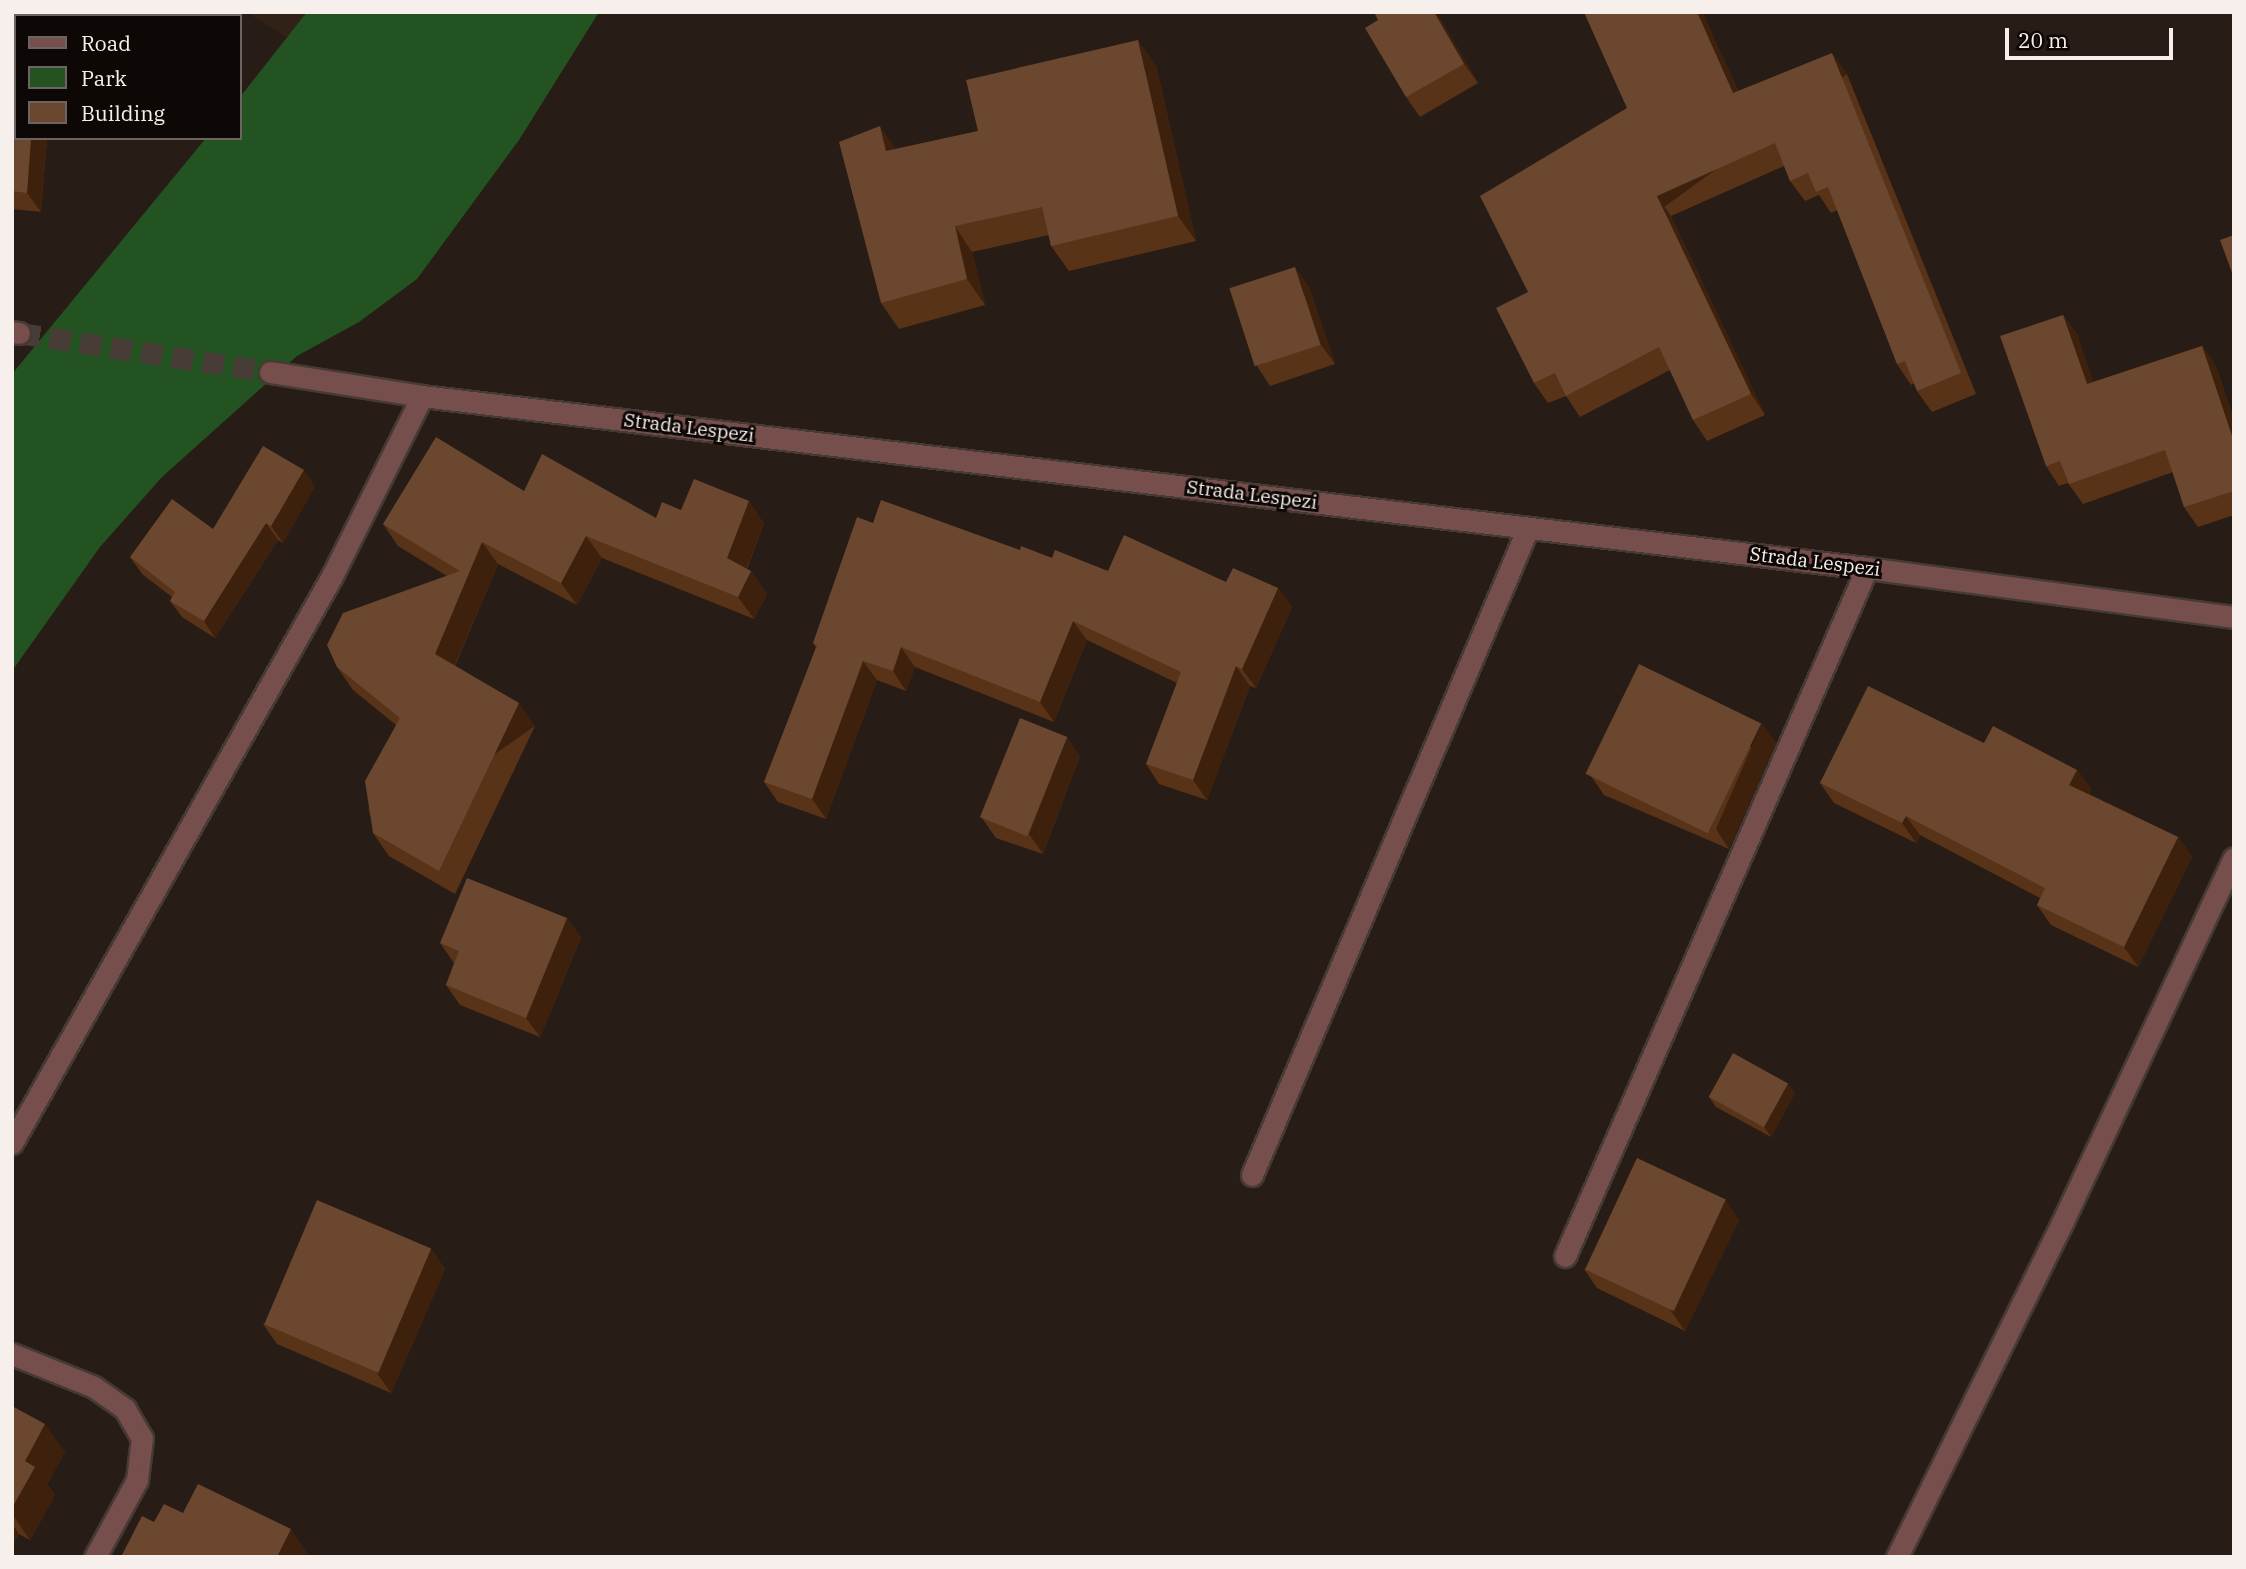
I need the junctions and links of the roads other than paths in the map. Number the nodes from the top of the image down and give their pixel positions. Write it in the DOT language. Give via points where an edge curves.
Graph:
graph roads {
  1 [pos="270,372"];
  2 [pos="422,396"];
  3 [pos="1528,528"];
  4 [pos="1867,568"];
  5 [pos="2234,617"];
  6 [pos="2234,858"];
  7 [pos="12,1143"];
  8 [pos="1252,1175"];
  9 [pos="1565,1256"];
  10 [pos="12,1354"];
  11 [pos="95,1557"];
  12 [pos="1897,1557"];
  1 -- 2 [label="street, Strada Lespezi"];
  2 -- 3 [label="street, Strada Lespezi"];
  2 -- 7 [label="street" via="332,576"];
  3 -- 4 [label="street, Strada Lespezi"];
  3 -- 8 [label="street"];
  4 -- 5 [label="street, Strada Lespezi"];
  4 -- 9 [label="street"];
  6 -- 12 [label="street" via="2062,1223"];
  10 -- 11 [label="street" via="94,1387 125,1409 142,1438 137,1480"];
}
